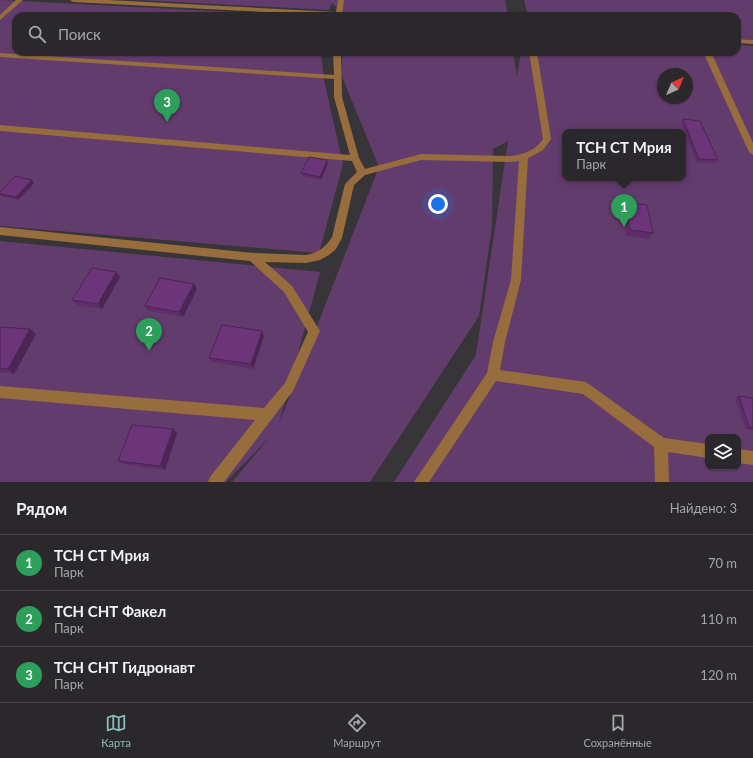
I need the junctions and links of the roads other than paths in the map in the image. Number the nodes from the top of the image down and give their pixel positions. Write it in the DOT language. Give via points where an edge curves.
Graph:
graph roads {
  1 [pos="20,0"];
  2 [pos="73,0"];
  3 [pos="341,0"];
  4 [pos="286,12"];
  5 [pos="339,12"];
  6 [pos="0,18"];
  7 [pos="741,41"];
  8 [pos="753,42"];
  9 [pos="0,55"];
  10 [pos="12,56"];
  11 [pos="15,56"];
  12 [pos="337,56"];
  13 [pos="534,56"];
  14 [pos="709,56"];
  15 [pos="337,77"];
  16 [pos="0,128"];
  17 [pos="753,152"];
  18 [pos="524,157"];
  19 [pos="355,158"];
  20 [pos="362,173"];
  21 [pos="0,231"];
  22 [pos="253,257"];
  23 [pos="493,375"];
  24 [pos="0,392"];
  25 [pos="266,415"];
  26 [pos="661,444"];
  27 [pos="705,451"];
  28 [pos="741,456"];
  29 [pos="753,458"];
  30 [pos="215,482"];
  31 [pos="421,482"];
  32 [pos="662,482"];
  1 -- 6 [label="street"];
  2 -- 4 [label="street"];
  3 -- 5 [label="street"];
  7 -- 8 [label="street"];
  9 -- 10 [label="street"];
  11 -- 15 [label="street"];
  12 -- 15 [label="street"];
  13 -- 18 [label="street" via="547,139 543,147"];
  14 -- 17 [label="street"];
  15 -- 19 [label="street" via="338,97"];
  16 -- 19 [label="street"];
  18 -- 20 [label="street" via="421,157"];
  18 -- 23 [label="street" via="516,280"];
  19 -- 20 [label="street"];
  20 -- 22 [label="street" via="350,184 337,238 326,252 306,259"];
  21 -- 22 [label="street"];
  22 -- 25 [label="street" via="288,289 314,331 289,387"];
  23 -- 26 [label="street" via="586,388"];
  23 -- 31 [label="street"];
  24 -- 25 [label="street"];
  25 -- 30 [label="street"];
  26 -- 27 [label="street"];
  26 -- 32 [label="street"];
  28 -- 29 [label="street"];
}
